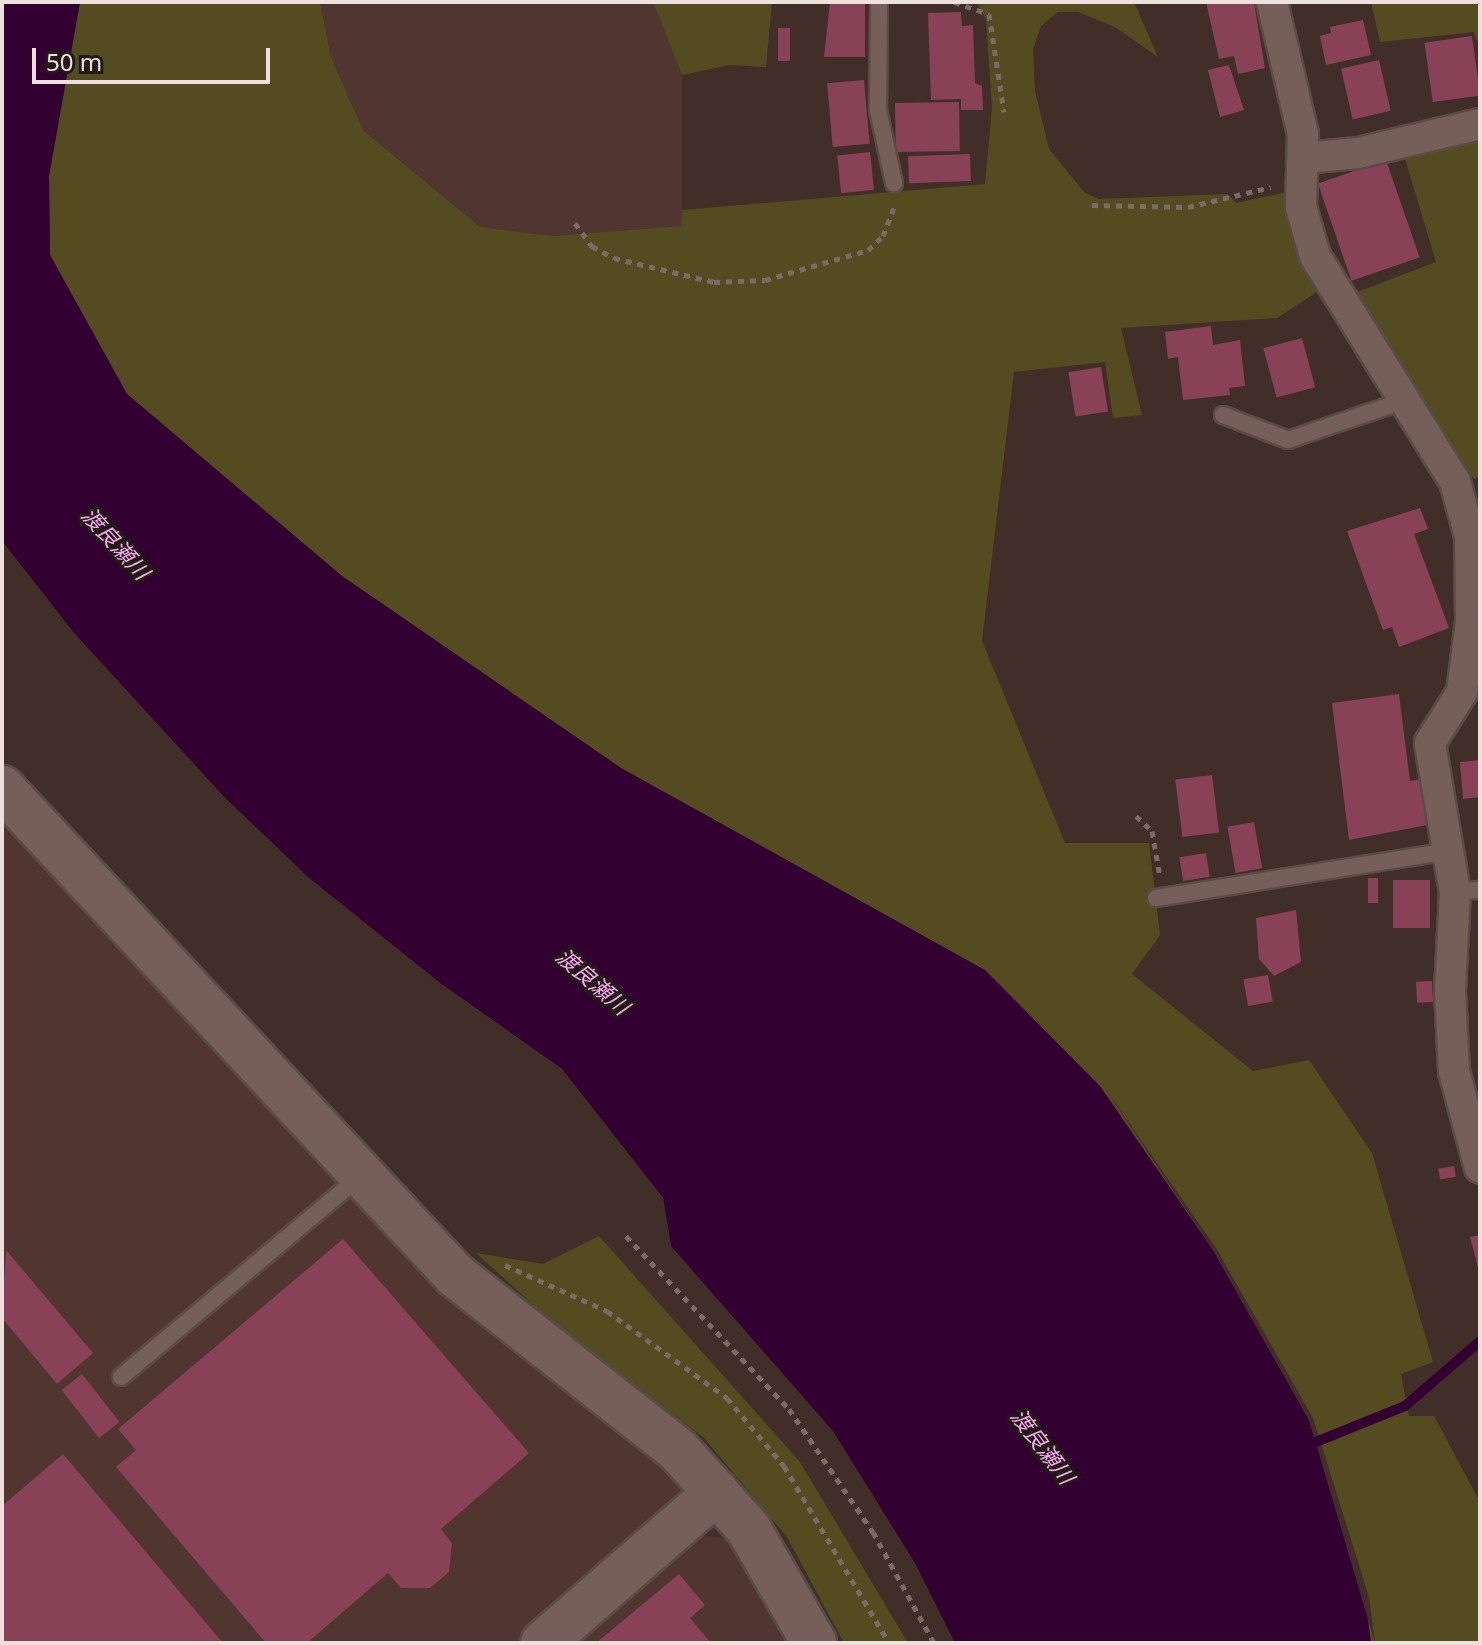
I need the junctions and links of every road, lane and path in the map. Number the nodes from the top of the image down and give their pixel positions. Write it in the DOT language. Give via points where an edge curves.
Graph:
graph roads {
  1 [pos="879,2"];
  2 [pos="954,2"];
  3 [pos="1272,2"];
  4 [pos="1004,112"];
  5 [pos="1480,124"];
  6 [pos="1302,171"];
  7 [pos="894,183"];
  8 [pos="1092,205"];
  9 [pos="575,223"];
  10 [pos="1406,400"];
  11 [pos="1223,415"];
  12 [pos="1476,622"];
  13 [pos="2,788"];
  14 [pos="1136,816"];
  15 [pos="1450,851"];
  16 [pos="1468,891"];
  17 [pos="1159,898"];
  18 [pos="1480,1168"];
  19 [pos="359,1177"];
  20 [pos="626,1236"];
  21 [pos="455,1275"];
  22 [pos="121,1377"];
  23 [pos="717,1492"];
  24 [pos="543,1643"];
  25 [pos="814,1643"];
  26 [pos="889,1643"];
  27 [pos="934,1643"];
  1 -- 7 [label="lane" via="878,110"];
  2 -- 4 [label="path" via="989,14"];
  3 -- 6 [label="street" via="1297,100"];
  5 -- 6 [label="street"];
  6 -- 8 [label="path" via="1188,207"];
  6 -- 10 [label="street" via="1321,269"];
  7 -- 9 [label="path" via="895,206 883,236 868,250 765,280 714,282 614,258 592,246"];
  10 -- 11 [label="lane" via="1288,440"];
  10 -- 12 [label="street" via="1465,509"];
  12 -- 15 [label="street" via="1462,692 1430,743"];
  13 -- 19 [label="street"];
  14 -- 17 [label="path" via="1152,831"];
  15 -- 16 [label="street"];
  15 -- 17 [label="lane"];
  16 -- 18 [label="street" via="1450,990 1454,1071"];
  19 -- 21 [label="street"];
  19 -- 22 [label="lane"];
  20 -- 27 [label="path" via="789,1409 873,1532"];
  21 -- 23 [label="street" via="640,1417"];
  21 -- 26 [label="path" via="480,1265 533,1274 607,1311 727,1398 784,1466"];
  23 -- 24 [label="street"];
  23 -- 25 [label="street" via="769,1557"];
}
